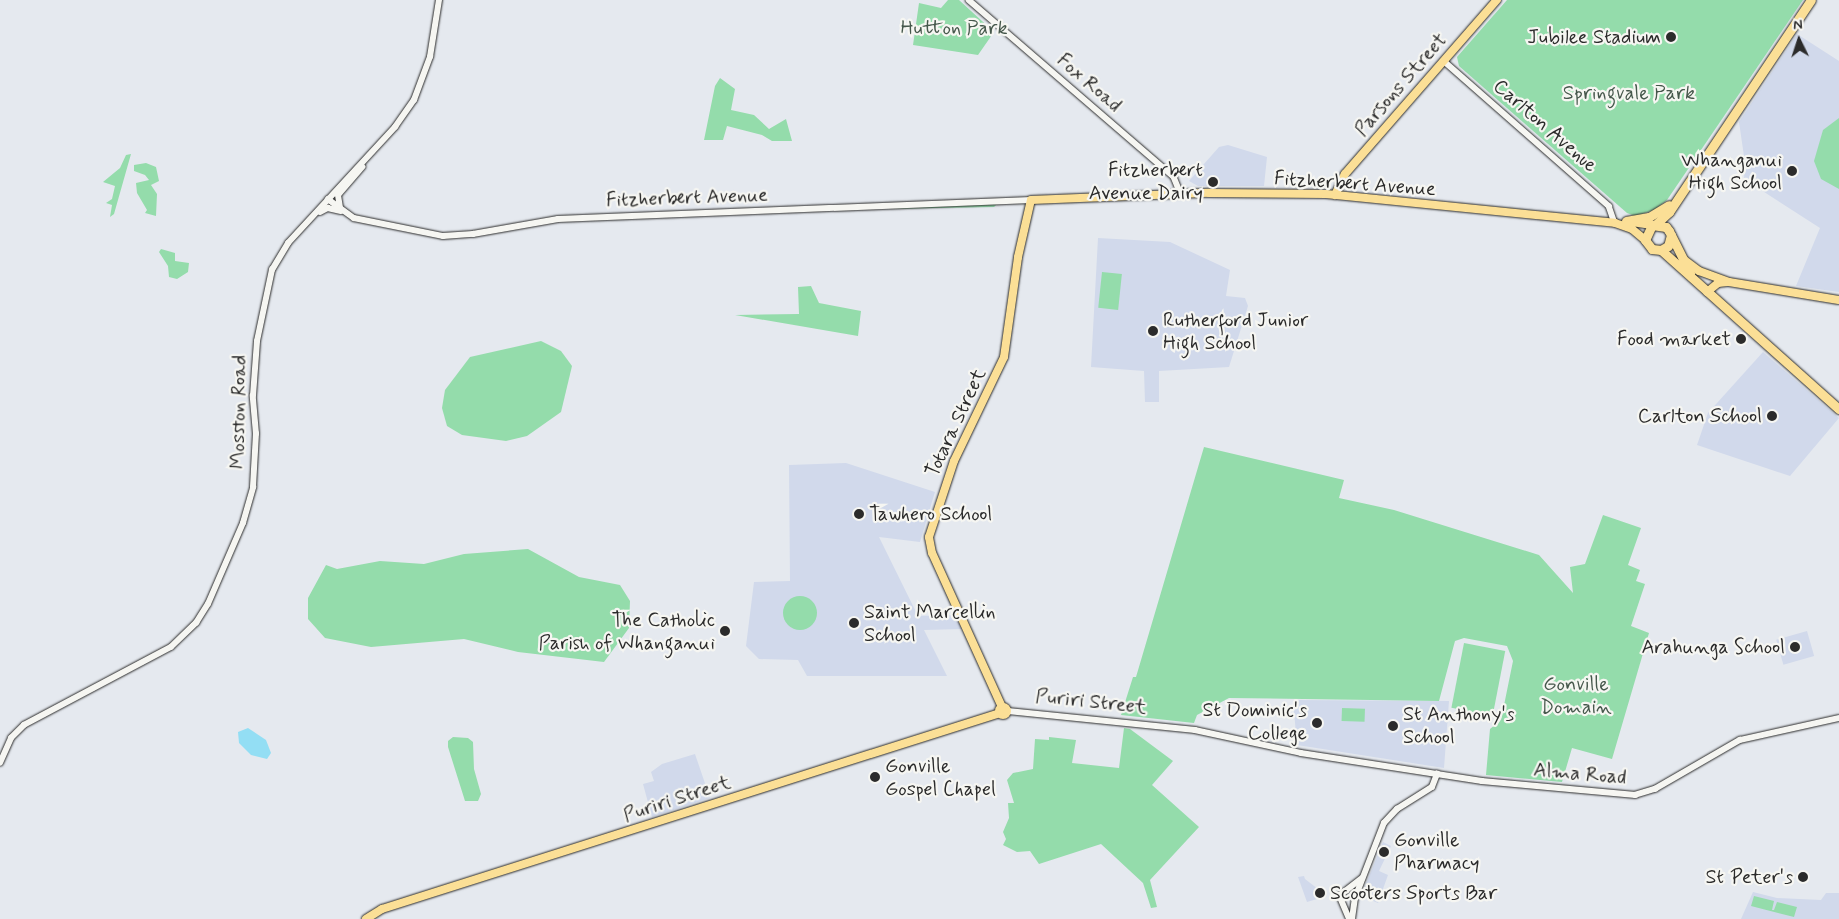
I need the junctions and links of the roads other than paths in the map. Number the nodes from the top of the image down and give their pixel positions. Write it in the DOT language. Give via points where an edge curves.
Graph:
graph roads {
  1 [pos="439,0"];
  2 [pos="969,0"];
  3 [pos="1497,0"];
  4 [pos="1811,0"];
  5 [pos="1444,61"];
  6 [pos="367,156"];
  7 [pos="1181,194"];
  8 [pos="1335,195"];
  9 [pos="1679,196"];
  10 [pos="328,199"];
  11 [pos="1057,199"];
  12 [pos="1031,200"];
  13 [pos="343,211"];
  14 [pos="1030,212"];
  15 [pos="1626,221"];
  16 [pos="1615,223"];
  17 [pos="1654,224"];
  18 [pos="1670,233"];
  19 [pos="1645,240"];
  20 [pos="288,243"];
  21 [pos="1661,250"];
  22 [pos="1680,256"];
  23 [pos="1729,282"];
  24 [pos="1699,285"];
  25 [pos="1707,292"];
  26 [pos="1839,300"];
  27 [pos="1839,409"];
  28 [pos="1003,710"];
  29 [pos="1839,718"];
  30 [pos="0,764"];
  31 [pos="1437,774"];
  32 [pos="1362,878"];
  33 [pos="1348,891"];
  34 [pos="1354,901"];
  35 [pos="1340,903"];
  36 [pos="366,919"];
  37 [pos="1350,919"];
  1 -- 6 [label="street, Mosston Road" via="422,82 395,127"];
  2 -- 7 [label="street, Fox Road" via="1174,177"];
  3 -- 5 [label="main road, Parsons Street"];
  4 -- 9 [label="highway"];
  5 -- 8 [label="main road, Parsons Street" via="1344,174"];
  5 -- 16 [label="street, Carlton Avenue" via="1609,206"];
  6 -- 10 [label="street, Mosston Road"];
  6 -- 13 [label="street" via="338,196"];
  7 -- 8 [label="main road, Fitzherbert Avenue"];
  7 -- 11 [label="main road, Fitzherbert Avenue"];
  8 -- 16 [label="main road, Fitzherbert Avenue"];
  9 -- 15 [label="highway" via="1649,217"];
  9 -- 17 [label="highway"];
  9 -- 18 [label="highway"];
  10 -- 13 [label="street, Fitzherbert Avenue"];
  10 -- 20 [label="street, Mosston Road"];
  11 -- 12 [label="main road, Fitzherbert Avenue"];
  11 -- 14 [label="main road, Fitzherbert Avenue"];
  12 -- 13 [label="street, Fitzherbert Avenue" via="558,219 455,236 398,229 354,218"];
  12 -- 14 [label="main road, Totara Street"];
  13 -- 20 [label="street" via="323,209"];
  14 -- 28 [label="main road, Totara Street" via="1018,257 1004,358 954,461 929,537 932,553"];
  15 -- 16 [label="main road"];
  15 -- 17 [label="main road"];
  16 -- 19 [label="main road, Fitzherbert Avenue" via="1632,229"];
  17 -- 18 [label="highway"];
  17 -- 19 [label="highway"];
  18 -- 21 [label="highway" via="1670,243"];
  18 -- 22 [label="highway"];
  19 -- 21 [label="highway" via="1652,249"];
  20 -- 30 [label="street, Mosston Road" via="266,288 256,341 254,487 243,523 208,604 186,635 170,647 24,724 11,738"];
  21 -- 24 [label="highway"];
  22 -- 23 [label="main road" via="1699,270"];
  22 -- 24 [label="highway"];
  23 -- 25 [label="main road" via="1718,283"];
  23 -- 26 [label="main road"];
  24 -- 25 [label="highway"];
  25 -- 27 [label="highway"];
  28 -- 31 [label="street, Puriri Street" via="1172,727 1300,753"];
  28 -- 36 [label="main road, Puriri Street" via="382,909"];
  29 -- 31 [label="street, Alma Road" via="1740,740 1655,789 1635,795"];
  31 -- 32 [label="street" via="1432,787 1387,819"];
  32 -- 33 [label="street"];
  32 -- 34 [label="street"];
  33 -- 34 [label="street"];
  33 -- 35 [label="street" via="1341,894"];
  34 -- 35 [label="street" via="1346,906"];
  34 -- 37 [label="street"];
  35 -- 37 [label="street"];
}
